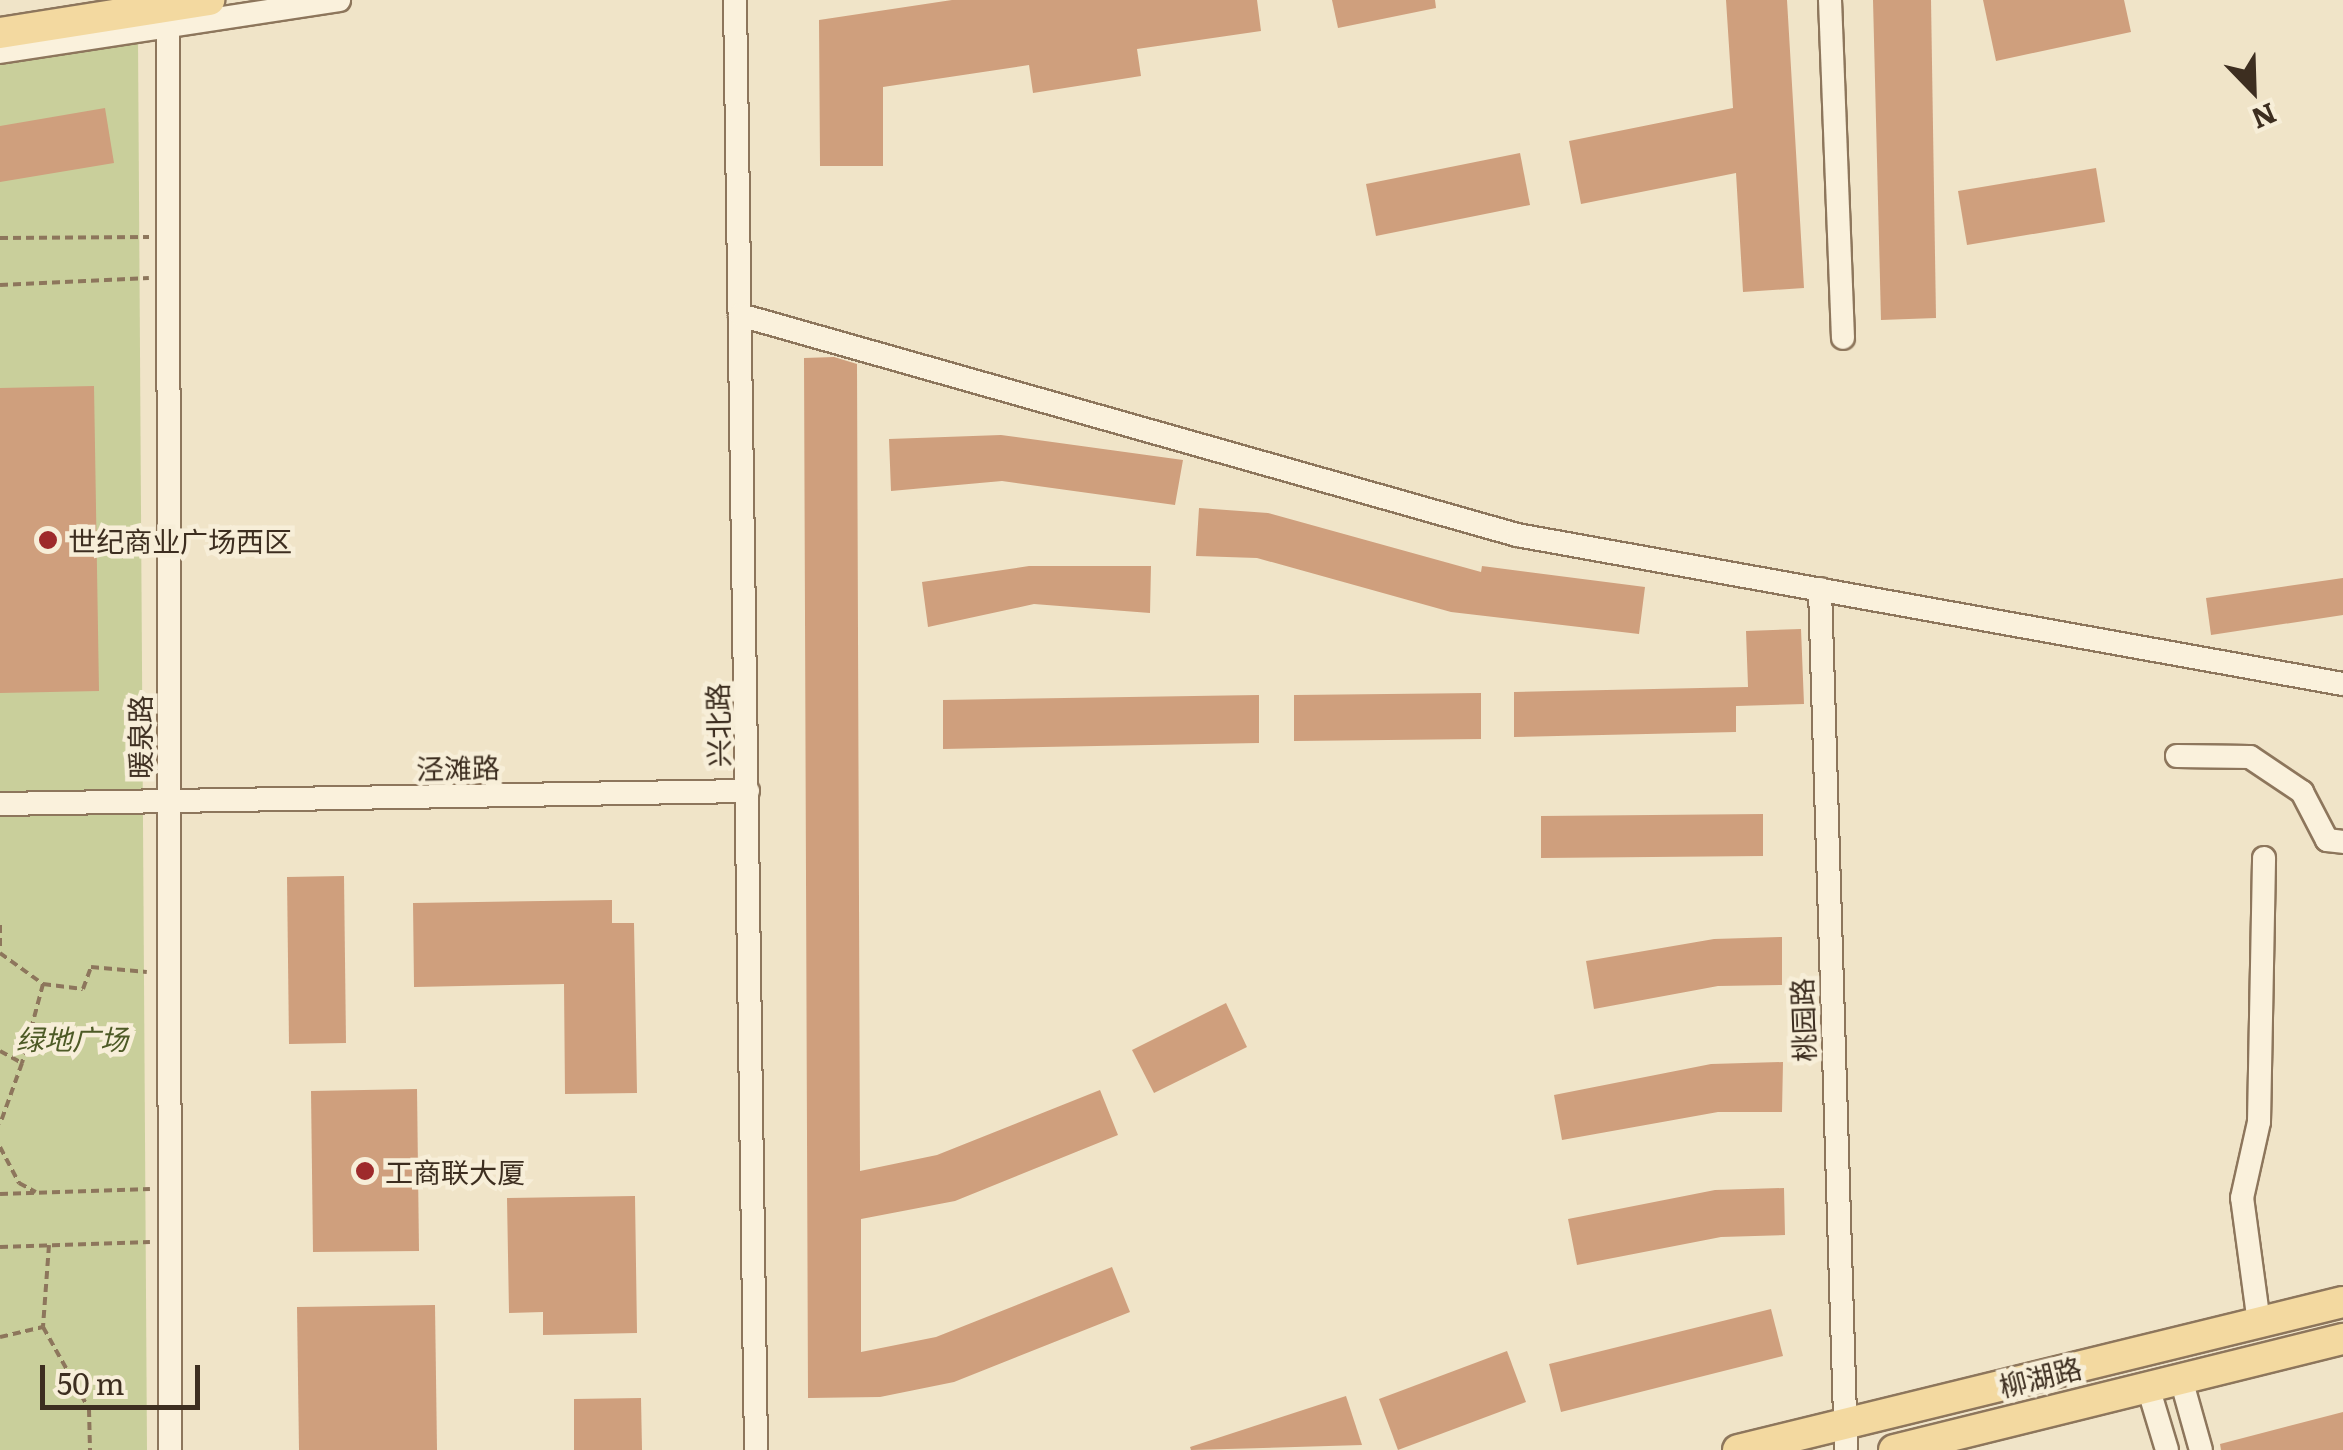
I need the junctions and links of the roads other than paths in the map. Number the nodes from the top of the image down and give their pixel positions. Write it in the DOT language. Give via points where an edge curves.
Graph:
graph roads {
  1 [pos="209,0"];
  2 [pos="339,0"];
  3 [pos="735,0"];
  4 [pos="1830,0"];
  5 [pos="168,24"];
  6 [pos="0,33"];
  7 [pos="0,52"];
  8 [pos="740,315"];
  9 [pos="1842,338"];
  10 [pos="1820,588"];
  11 [pos="2343,684"];
  12 [pos="2177,756"];
  13 [pos="748,791"];
  14 [pos="0,804"];
  15 [pos="169,804"];
  16 [pos="2343,842"];
  17 [pos="2264,858"];
  18 [pos="2343,1302"];
  19 [pos="2259,1323"];
  20 [pos="2343,1339"];
  21 [pos="2181,1379"];
  22 [pos="2148,1387"];
  23 [pos="1844,1437"];
  24 [pos="170,1450"];
  25 [pos="756,1450"];
  26 [pos="1738,1450"];
  27 [pos="1894,1450"];
  28 [pos="2166,1450"];
  29 [pos="2200,1450"];
  1 -- 6 [label="main road"];
  2 -- 5 [label="street"];
  3 -- 8 [label="street, 兴北路"];
  4 -- 9 [label="street"];
  5 -- 7 [label="street"];
  5 -- 15 [label="street, 暖泉路"];
  8 -- 10 [label="street" via="1517,535"];
  8 -- 13 [label="street, 兴北路"];
  10 -- 11 [label="street"];
  10 -- 23 [label="street, 桃园路"];
  12 -- 16 [label="street" via="2250,757 2302,792 2327,840"];
  13 -- 15 [label="street, 泾滩路"];
  13 -- 25 [label="street, 兴北路"];
  14 -- 15 [label="street, 泾滩路"];
  15 -- 24 [label="street, 暖泉路"];
  17 -- 19 [label="street" via="2259,1122 2242,1198"];
  18 -- 19 [label="main road, 柳湖路"];
  19 -- 23 [label="main road, 柳湖路"];
  20 -- 21 [label="main road, 柳湖路"];
  21 -- 22 [label="main road, 柳湖路"];
  21 -- 29 [label="street"];
  22 -- 27 [label="main road, 柳湖路"];
  22 -- 28 [label="street"];
  23 -- 26 [label="main road, 柳湖路"];
}
